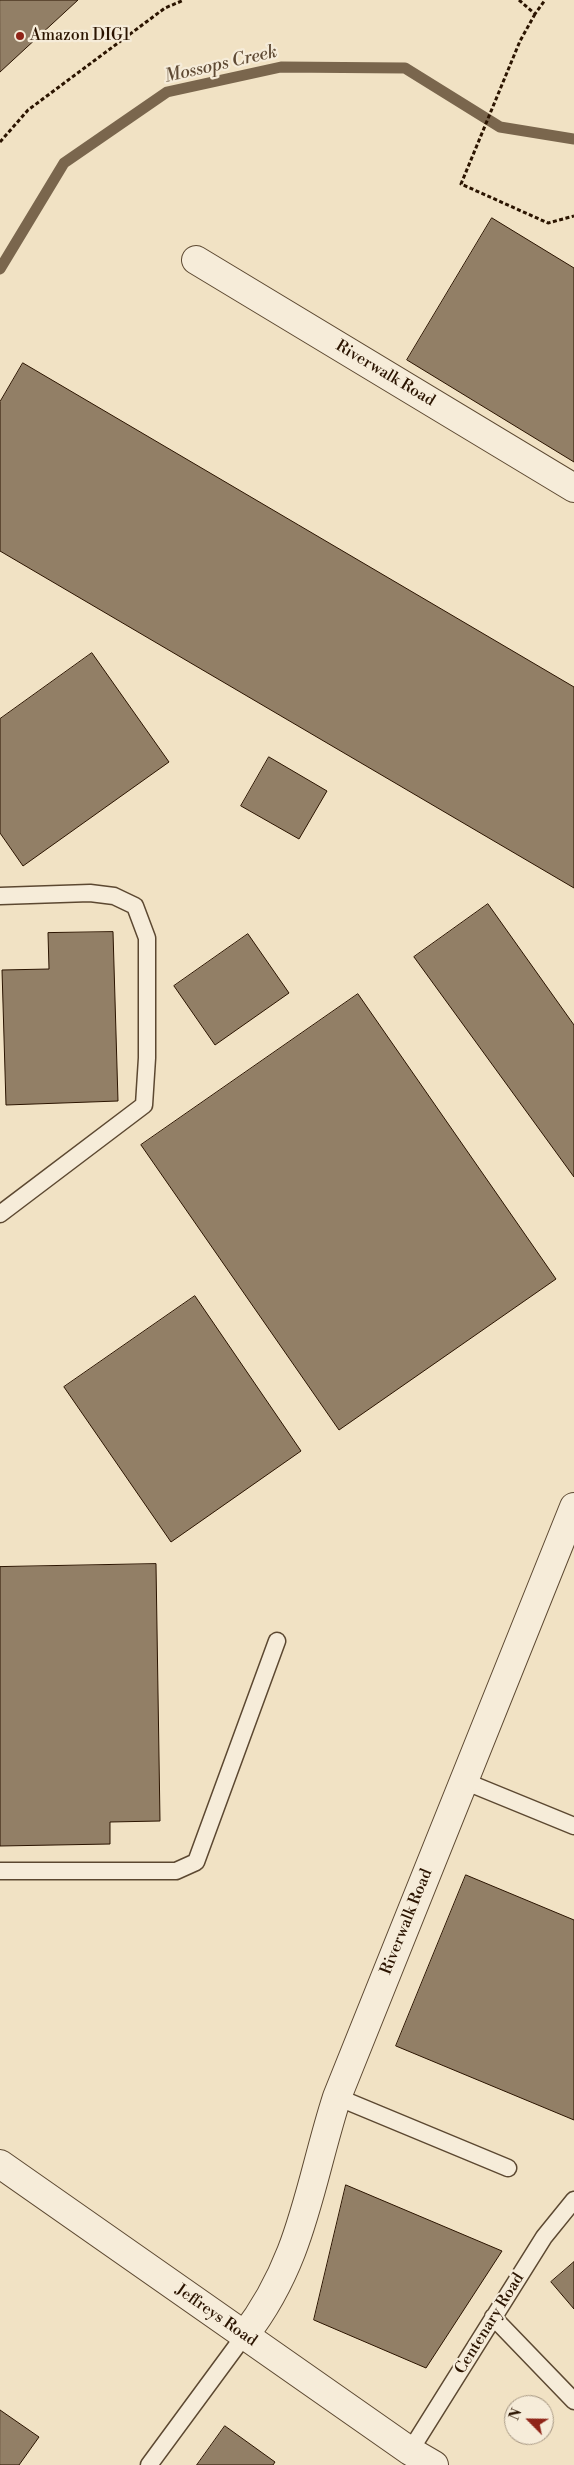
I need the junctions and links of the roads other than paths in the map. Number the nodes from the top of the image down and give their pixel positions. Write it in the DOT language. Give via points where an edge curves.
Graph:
graph roads {
  1 [pos="196,260"];
  2 [pos="574,488"];
  3 [pos="0,896"];
  4 [pos="0,1214"];
  5 [pos="574,1507"];
  6 [pos="278,1641"];
  7 [pos="464,1782"];
  8 [pos="574,1826"];
  9 [pos="0,1871"];
  10 [pos="337,2097"];
  11 [pos="0,2164"];
  12 [pos="508,2168"];
  13 [pos="574,2200"];
  14 [pos="494,2317"];
  15 [pos="244,2336"];
  16 [pos="574,2401"];
  17 [pos="410,2451"];
  18 [pos="149,2465"];
  19 [pos="434,2465"];
  1 -- 2 [label="street, Riverwalk Road"];
  3 -- 4 [label="lane" via="90,892 114,896 135,906 147,938 147,1058 144,1105"];
  5 -- 7 [label="street, Riverwalk Road"];
  6 -- 9 [label="lane" via="196,1862 176,1871"];
  7 -- 8 [label="lane"];
  7 -- 10 [label="street, Riverwalk Road"];
  10 -- 12 [label="lane"];
  10 -- 15 [label="street, Riverwalk Road" via="289,2263 260,2316"];
  11 -- 15 [label="street, Jeffreys Road"];
  13 -- 14 [label="lane, Centenary Road" via="544,2237"];
  14 -- 16 [label="lane"];
  14 -- 17 [label="lane, Centenary Road"];
  15 -- 17 [label="street, Jeffreys Road"];
  15 -- 18 [label="lane"];
  17 -- 19 [label="street, Jeffreys Road"];
}
